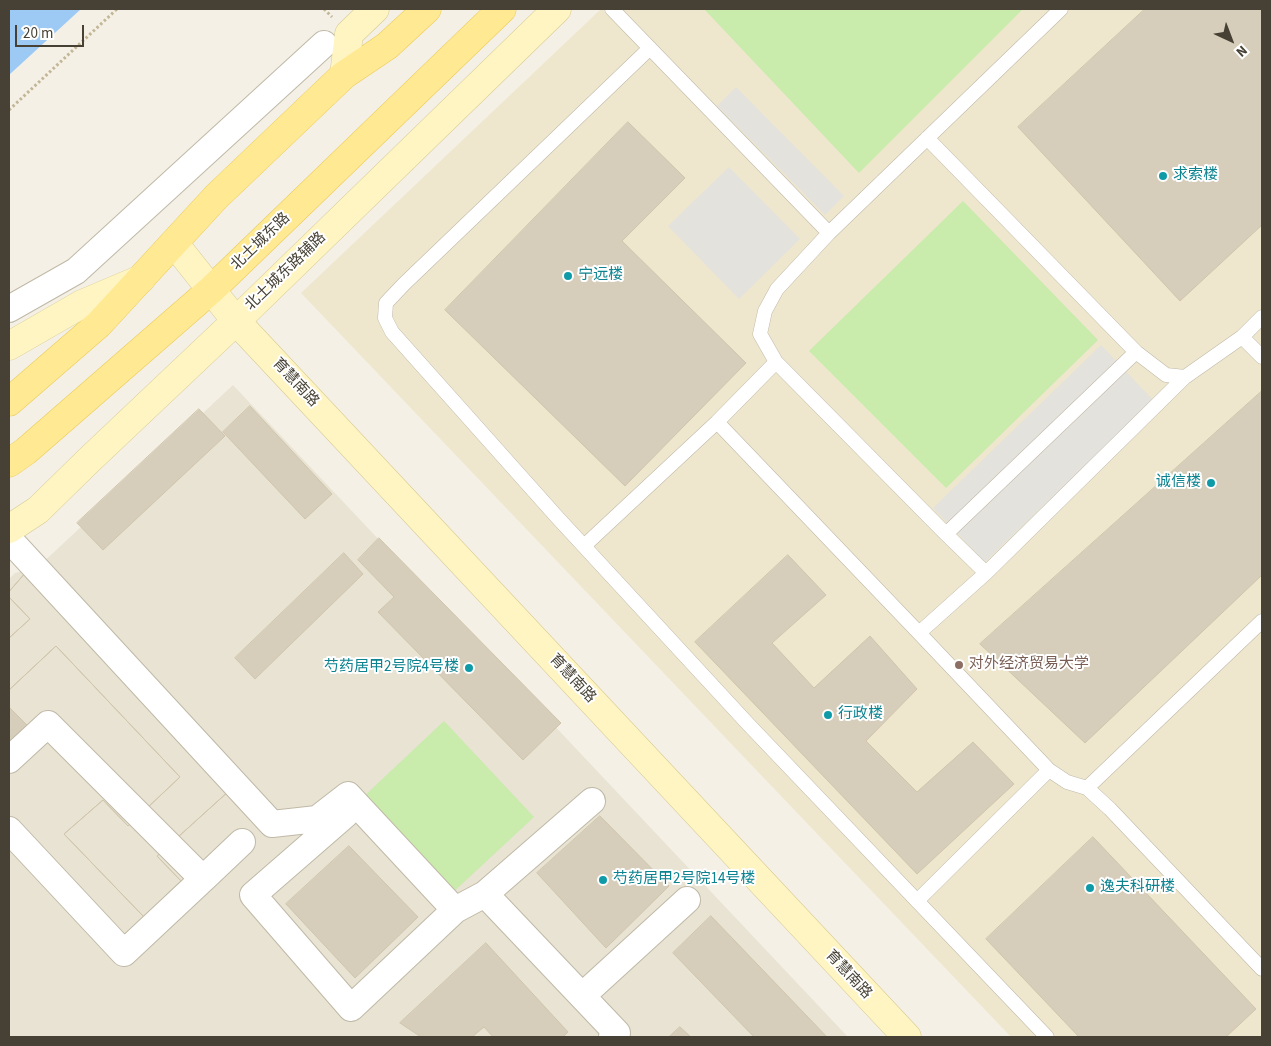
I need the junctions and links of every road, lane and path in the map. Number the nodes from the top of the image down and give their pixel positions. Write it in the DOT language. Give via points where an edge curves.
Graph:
graph roads {
  1 [pos="117,9"];
  2 [pos="375,9"];
  3 [pos="427,9"];
  4 [pos="502,9"];
  5 [pos="557,9"];
  6 [pos="612,9"];
  7 [pos="1061,9"];
  8 [pos="324,44"];
  9 [pos="650,48"];
  10 [pos="344,75"];
  11 [pos="9,110"];
  12 [pos="927,138"];
  13 [pos="829,234"];
  14 [pos="174,243"];
  15 [pos="141,279"];
  16 [pos="212,289"];
  17 [pos="9,309"];
  18 [pos="1262,318"];
  19 [pos="236,321"];
  20 [pos="1242,337"];
  21 [pos="9,346"];
  22 [pos="1136,352"];
  23 [pos="1262,357"];
  24 [pos="776,362"];
  25 [pos="41,374"];
  26 [pos="1185,377"];
  27 [pos="9,392"];
  28 [pos="9,402"];
  29 [pos="717,422"];
  30 [pos="14,461"];
  31 [pos="38,510"];
  32 [pos="9,529"];
  33 [pos="946,534"];
  34 [pos="9,538"];
  35 [pos="584,546"];
  36 [pos="986,573"];
  37 [pos="1262,622"];
  38 [pos="919,634"];
  39 [pos="9,760"];
  40 [pos="1049,770"];
  41 [pos="1088,788"];
  42 [pos="592,801"];
  43 [pos="356,804"];
  44 [pos="9,830"];
  45 [pos="242,842"];
  46 [pos="203,879"];
  47 [pos="486,894"];
  48 [pos="687,900"];
  49 [pos="917,901"];
  50 [pos="455,910"];
  51 [pos="1262,969"];
  52 [pos="582,996"];
  53 [pos="612,1037"];
  54 [pos="907,1037"];
  55 [pos="1048,1037"];
  1 -- 11 [label="path"];
  2 -- 10 [label="street" via="348,34"];
  3 -- 10 [label="main road" via="387,46"];
  4 -- 16 [label="main road, 北土城东路"];
  5 -- 19 [label="street, 北土城东路辅路"];
  6 -- 9 [label="lane"];
  7 -- 12 [label="lane"];
  8 -- 17 [label="street" via="76,271"];
  9 -- 13 [label="lane"];
  9 -- 35 [label="lane" via="386,303 385,318 392,332"];
  10 -- 14 [label="main road" via="216,197"];
  12 -- 13 [label="lane"];
  12 -- 22 [label="lane"];
  13 -- 24 [label="lane" via="777,289 765,311 760,334"];
  14 -- 15 [label="main road"];
  14 -- 16 [label="street, 育慧南路"];
  15 -- 21 [label="street" via="82,304"];
  15 -- 25 [label="main road" via="99,324"];
  16 -- 19 [label="street, 育慧南路"];
  16 -- 30 [label="main road, 北土城东路"];
  18 -- 20 [label="lane"];
  19 -- 31 [label="street, 北土城东路辅路"];
  19 -- 54 [label="street, 育慧南路"];
  20 -- 23 [label="lane"];
  20 -- 26 [label="lane"];
  22 -- 26 [label="lane" via="1166,375"];
  22 -- 33 [label="lane"];
  24 -- 29 [label="lane"];
  24 -- 33 [label="lane"];
  25 -- 27 [label="street"];
  25 -- 28 [label="main road"];
  26 -- 36 [label="lane"];
  29 -- 35 [label="lane"];
  29 -- 38 [label="lane"];
  31 -- 32 [label="street, 北土城东路辅路"];
  31 -- 34 [label="street"];
  33 -- 36 [label="lane"];
  34 -- 43 [label="street" via="272,824 317,819 348,795"];
  35 -- 49 [label="lane"];
  36 -- 38 [label="lane"];
  37 -- 41 [label="lane"];
  38 -- 40 [label="lane"];
  39 -- 46 [label="street" via="48,724"];
  40 -- 41 [label="lane" via="1067,782"];
  40 -- 49 [label="lane"];
  41 -- 51 [label="lane"];
  42 -- 47 [label="street"];
  43 -- 50 [label="street"];
  43 -- 50 [label="street" via="253,895 351,1008"];
  44 -- 46 [label="street" via="124,953"];
  45 -- 46 [label="street"];
  47 -- 50 [label="street"];
  47 -- 52 [label="street"];
  48 -- 52 [label="street"];
  49 -- 55 [label="lane"];
  52 -- 53 [label="street" via="617,1033"];
}
